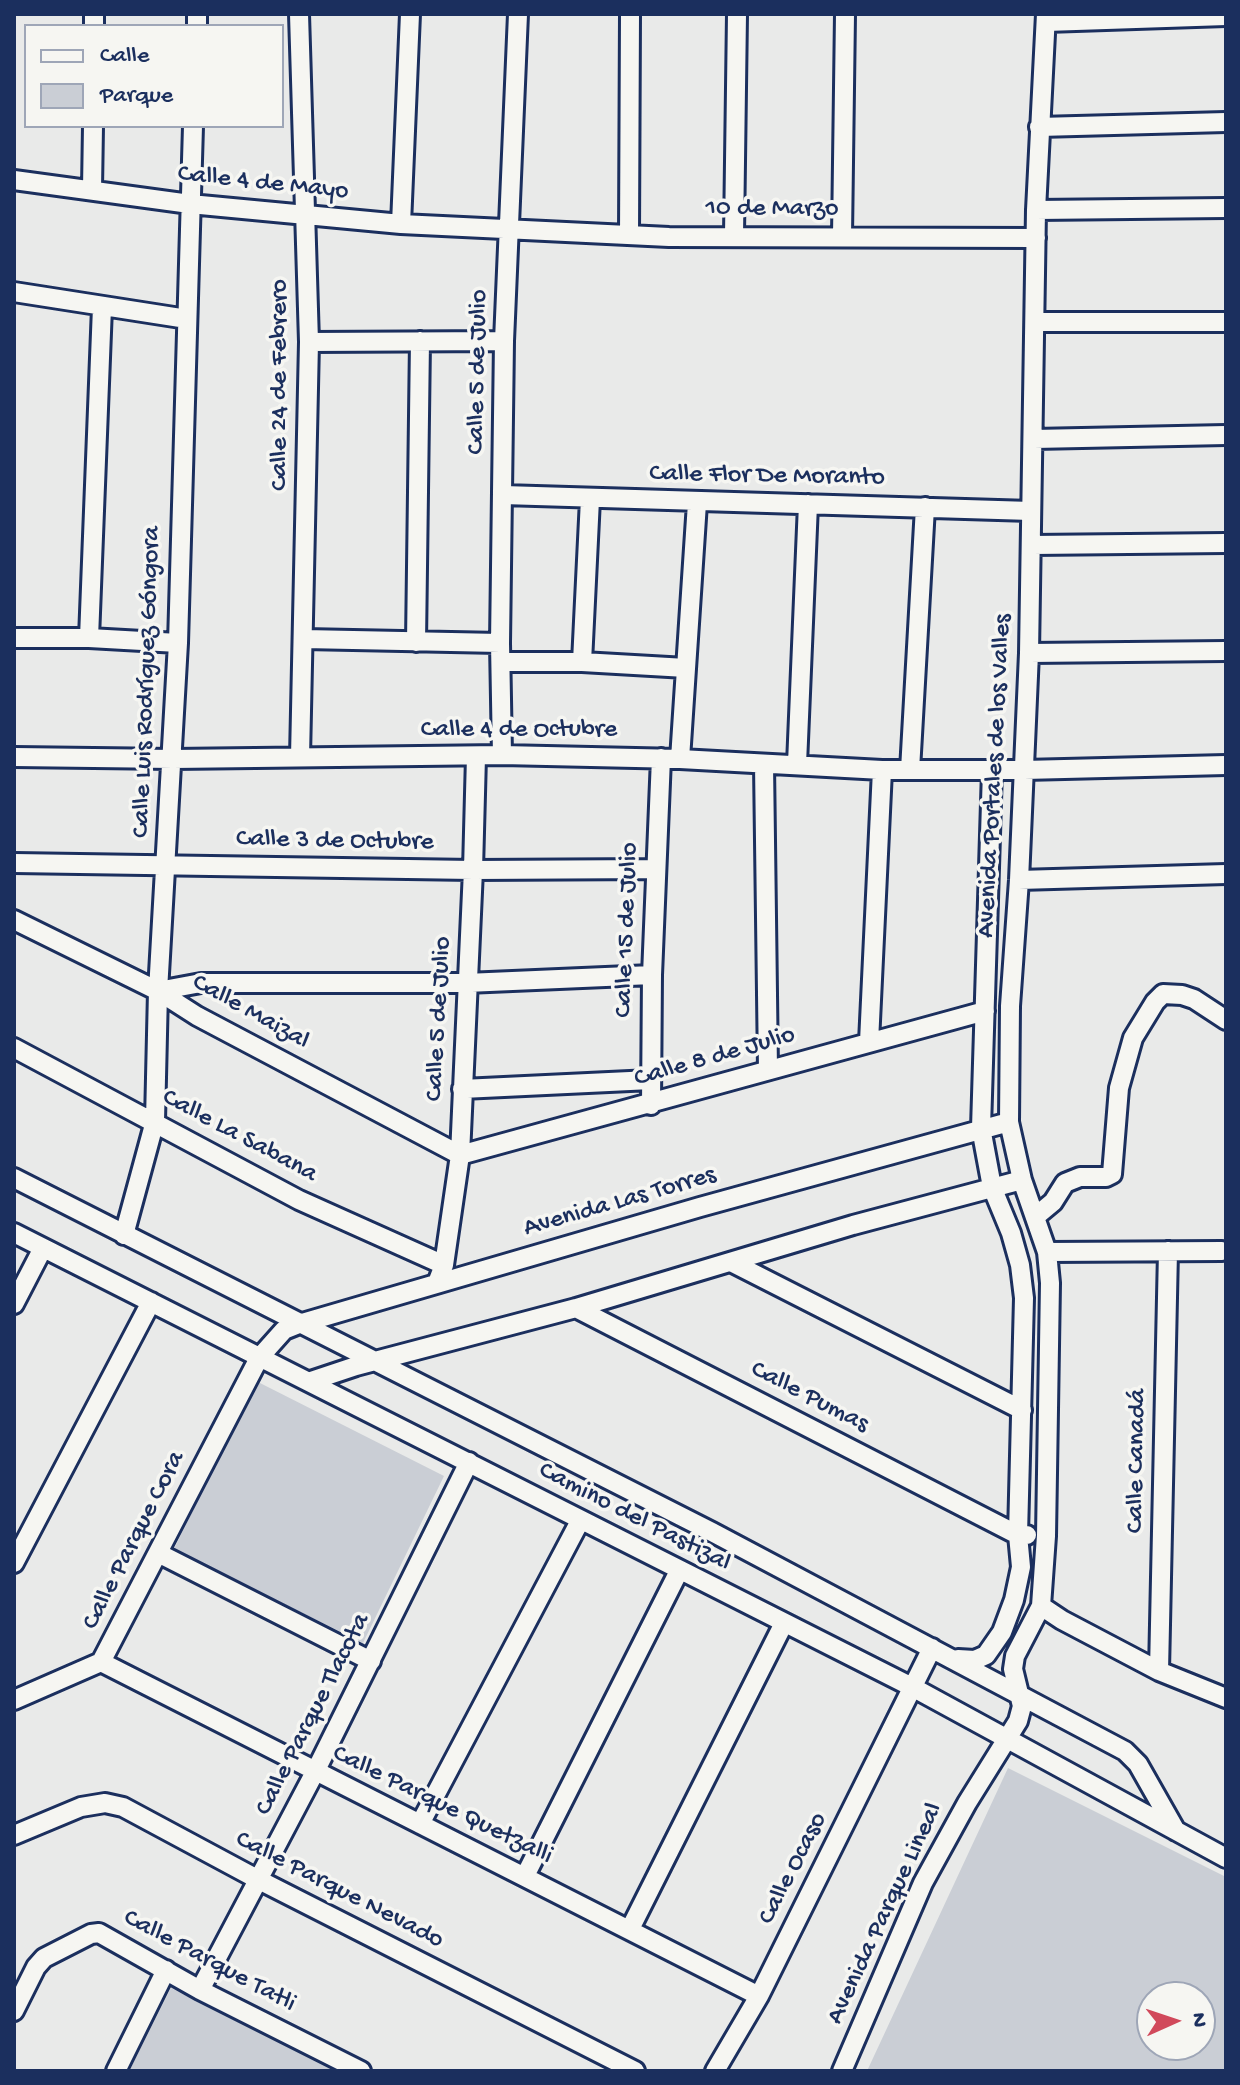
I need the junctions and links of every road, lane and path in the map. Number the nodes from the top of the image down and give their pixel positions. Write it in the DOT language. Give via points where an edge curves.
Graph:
graph roads {
  1 [pos="299,14"];
  2 [pos="410,14"];
  3 [pos="518,14"];
  4 [pos="630,14"];
  5 [pos="737,14"];
  6 [pos="845,14"];
  7 [pos="1140,16"];
  8 [pos="1226,16"];
  9 [pos="1046,18"];
  10 [pos="1226,122"];
  11 [pos="1039,127"];
  12 [pos="93,128"];
  13 [pos="193,128"];
  14 [pos="14,180"];
  15 [pos="92,189"];
  16 [pos="190,204"];
  17 [pos="1226,208"];
  18 [pos="1036,210"];
  19 [pos="303,215"];
  20 [pos="401,224"];
  21 [pos="509,229"];
  22 [pos="629,235"];
  23 [pos="734,235"];
  24 [pos="842,236"];
  25 [pos="1036,238"];
  26 [pos="14,292"];
  27 [pos="102,307"];
  28 [pos="187,319"];
  29 [pos="1036,322"];
  30 [pos="1226,322"];
  31 [pos="420,341"];
  32 [pos="504,341"];
  33 [pos="309,342"];
  34 [pos="1226,435"];
  35 [pos="1034,439"];
  36 [pos="503,495"];
  37 [pos="590,499"];
  38 [pos="697,503"];
  39 [pos="808,504"];
  40 [pos="925,507"];
  41 [pos="1031,511"];
  42 [pos="1226,543"];
  43 [pos="1032,545"];
  44 [pos="14,638"];
  45 [pos="89,638"];
  46 [pos="304,639"];
  47 [pos="416,642"];
  48 [pos="178,643"];
  49 [pos="500,643"];
  50 [pos="1226,651"];
  51 [pos="1029,653"];
  52 [pos="501,662"];
  53 [pos="582,662"];
  54 [pos="686,668"];
  55 [pos="502,755"];
  56 [pos="476,756"];
  57 [pos="14,757"];
  58 [pos="300,757"];
  59 [pos="671,758"];
  60 [pos="173,759"];
  61 [pos="764,764"];
  62 [pos="797,764"];
  63 [pos="1226,765"];
  64 [pos="882,770"];
  65 [pos="910,770"];
  66 [pos="992,770"];
  67 [pos="1024,770"];
  68 [pos="14,863"];
  69 [pos="166,866"];
  70 [pos="656,869"];
  71 [pos="473,870"];
  72 [pos="1226,874"];
  73 [pos="1019,880"];
  74 [pos="14,920"];
  75 [pos="652,975"];
  76 [pos="466,983"];
  77 [pos="158,991"];
  78 [pos="985,1011"];
  79 [pos="1226,1020"];
  80 [pos="869,1042"];
  81 [pos="14,1048"];
  82 [pos="768,1070"];
  83 [pos="651,1080"];
  84 [pos="462,1089"];
  85 [pos="651,1105"];
  86 [pos="155,1121"];
  87 [pos="1009,1122"];
  88 [pos="981,1128"];
  89 [pos="460,1155"];
  90 [pos="14,1178"];
  91 [pos="1022,1180"];
  92 [pos="992,1187"];
  93 [pos="1035,1217"];
  94 [pos="14,1233"];
  95 [pos="124,1235"];
  96 [pos="43,1248"];
  97 [pos="1168,1251"];
  98 [pos="1222,1251"];
  99 [pos="1047,1252"];
  100 [pos="731,1262"];
  101 [pos="444,1265"];
  102 [pos="437,1283"];
  103 [pos="151,1302"];
  104 [pos="14,1304"];
  105 [pos="576,1308"];
  106 [pos="299,1324"];
  107 [pos="259,1358"];
  108 [pos="374,1362"];
  109 [pos="311,1381"];
  110 [pos="1022,1410"];
  111 [pos="469,1462"];
  112 [pos="580,1521"];
  113 [pos="1018,1535"];
  114 [pos="1046,1536"];
  115 [pos="158,1553"];
  116 [pos="14,1563"];
  117 [pos="679,1571"];
  118 [pos="1041,1606"];
  119 [pos="784,1623"];
  120 [pos="932,1648"];
  121 [pos="952,1658"];
  122 [pos="371,1661"];
  123 [pos="101,1662"];
  124 [pos="1159,1671"];
  125 [pos="914,1688"];
  126 [pos="1020,1695"];
  127 [pos="1226,1698"];
  128 [pos="14,1700"];
  129 [pos="1005,1740"];
  130 [pos="315,1772"];
  131 [pos="420,1824"];
  132 [pos="1176,1831"];
  133 [pos="14,1835"];
  134 [pos="1226,1858"];
  135 [pos="525,1876"];
  136 [pos="259,1880"];
  137 [pos="630,1929"];
  138 [pos="166,1970"];
  139 [pos="200,1990"];
  140 [pos="759,1996"];
  141 [pos="14,2011"];
  142 [pos="116,2071"];
  143 [pos="361,2071"];
  144 [pos="635,2071"];
  145 [pos="715,2071"];
  146 [pos="842,2071"];
  1 -- 19 [label="street, Calle 24 de Febrero"];
  2 -- 20 [label="street"];
  3 -- 21 [label="street, Calle 5 de Julio"];
  4 -- 22 [label="street"];
  5 -- 23 [label="street"];
  6 -- 24 [label="street"];
  7 -- 8 [label="street"];
  7 -- 9 [label="street"];
  9 -- 11 [label="street, Avenida Portales de los Valles"];
  10 -- 11 [label="street"];
  11 -- 18 [label="street, Avenida Portales de los Valles"];
  12 -- 15 [label="street"];
  13 -- 16 [label="street, Calle Luis Rodríguez Góngora"];
  14 -- 15 [label="street, Calle 4 de Mayo"];
  15 -- 16 [label="street, Calle 4 de Mayo"];
  16 -- 19 [label="street, Calle 4 de Mayo"];
  16 -- 28 [label="street, Calle Luis Rodríguez Góngora"];
  17 -- 18 [label="street"];
  18 -- 25 [label="street, Avenida Portales de los Valles"];
  19 -- 20 [label="street, Calle 4 de Mayo"];
  19 -- 33 [label="street, Calle 24 de Febrero"];
  20 -- 21 [label="street, Calle 4 de Mayo"];
  21 -- 22 [label="street, 10 de Marzo"];
  21 -- 32 [label="street, Calle 5 de Julio"];
  22 -- 23 [label="street, 10 de Marzo"];
  23 -- 24 [label="street, 10 de Marzo"];
  24 -- 25 [label="street, 10 de Marzo"];
  25 -- 29 [label="street, Avenida Portales de los Valles"];
  26 -- 27 [label="street"];
  27 -- 28 [label="street"];
  27 -- 45 [label="street"];
  28 -- 48 [label="street, Calle Luis Rodríguez Góngora"];
  29 -- 30 [label="street"];
  29 -- 35 [label="street, Avenida Portales de los Valles"];
  31 -- 32 [label="street"];
  31 -- 33 [label="street"];
  31 -- 47 [label="street"];
  32 -- 36 [label="street, Calle 5 de Julio"];
  33 -- 46 [label="street, Calle 24 de Febrero"];
  34 -- 35 [label="street"];
  35 -- 41 [label="street, Avenida Portales de los Valles"];
  36 -- 37 [label="street, Calle Flor De Moranto"];
  36 -- 49 [label="street, Calle 5 de Julio"];
  37 -- 38 [label="street, Calle Flor De Moranto"];
  37 -- 53 [label="street"];
  38 -- 39 [label="street, Calle Flor De Moranto"];
  38 -- 54 [label="street, Calle 15 de Julio"];
  39 -- 40 [label="street, Calle Flor De Moranto"];
  39 -- 62 [label="street"];
  40 -- 41 [label="street, Calle Flor De Moranto"];
  40 -- 65 [label="street"];
  41 -- 43 [label="street, Avenida Portales de los Valles"];
  42 -- 43 [label="street"];
  43 -- 51 [label="street, Avenida Portales de los Valles"];
  44 -- 45 [label="street"];
  45 -- 48 [label="street"];
  46 -- 47 [label="street"];
  46 -- 58 [label="street, Calle 24 de Febrero"];
  47 -- 49 [label="street"];
  48 -- 60 [label="street, Calle Luis Rodríguez Góngora"];
  49 -- 52 [label="street, Calle 5 de Julio"];
  50 -- 51 [label="street"];
  51 -- 67 [label="street, Avenida Portales de los Valles"];
  52 -- 53 [label="street"];
  52 -- 55 [label="street, Calle 5 de Julio"];
  53 -- 54 [label="street"];
  54 -- 59 [label="street, Calle 15 de Julio"];
  55 -- 56 [label="street, Calle 4 de Octubre"];
  55 -- 59 [label="street, Calle 4 de Octubre"];
  56 -- 58 [label="street, Calle 4 de Octubre"];
  56 -- 71 [label="street, Calle 5 de Julio"];
  57 -- 60 [label="street, Calle 4 de Octubre"];
  58 -- 60 [label="street, Calle 4 de Octubre"];
  59 -- 61 [label="street, Calle 4 de Octubre"];
  59 -- 70 [label="street, Calle 15 de Julio"];
  60 -- 69 [label="street, Calle Luis Rodríguez Góngora"];
  61 -- 62 [label="street, Calle 4 de Octubre"];
  61 -- 82 [label="street"];
  62 -- 64 [label="street, Calle 4 de Octubre"];
  63 -- 67 [label="street, Calle 4 de Octubre"];
  64 -- 65 [label="street, Calle 4 de Octubre"];
  64 -- 80 [label="street"];
  65 -- 66 [label="street, Calle 4 de Octubre"];
  66 -- 67 [label="street, Calle 4 de Octubre"];
  66 -- 78 [label="street, Avenida Portales de los Valles"];
  67 -- 73 [label="street, Avenida Portales de los Valles"];
  68 -- 69 [label="street, Calle 3 de Octubre"];
  69 -- 71 [label="street, Calle 3 de Octubre"];
  69 -- 77 [label="street, Calle Luis Rodríguez Góngora"];
  70 -- 71 [label="street, Calle 3 de Octubre"];
  70 -- 75 [label="street, Calle 15 de Julio"];
  71 -- 76 [label="street, Calle 5 de Julio"];
  72 -- 73 [label="street"];
  73 -- 87 [label="street, Avenida Portales de los Valles"];
  74 -- 77 [label="street, Calle Maizal"];
  75 -- 76 [label="street"];
  75 -- 83 [label="street, Calle 15 de Julio"];
  76 -- 77 [label="street" via="201,983"];
  76 -- 84 [label="street, Calle 5 de Julio"];
  77 -- 86 [label="street, Calle Luis Rodríguez Góngora"];
  77 -- 89 [label="street, Calle Maizal"];
  78 -- 80 [label="street, Calle 8 de Julio"];
  78 -- 88 [label="street, Avenida Portales de los Valles"];
  79 -- 93 [label="street" via="1182,995 1163,994 1155,1002 1133,1038 1119,1088 1112,1174 1065,1183"];
  80 -- 82 [label="street, Calle 8 de Julio"];
  81 -- 86 [label="street, Calle La Sabana"];
  82 -- 85 [label="street, Calle 8 de Julio"];
  83 -- 84 [label="street"];
  83 -- 85 [label="street, Calle 15 de Julio"];
  84 -- 89 [label="street, Calle 5 de Julio"];
  85 -- 89 [label="street, Calle 8 de Julio"];
  86 -- 95 [label="street, Calle Luis Rodríguez Góngora"];
  86 -- 101 [label="street, Calle La Sabana" via="299,1200"];
  87 -- 88 [label="street, Avenida Las Torres"];
  87 -- 91 [label="street, Avenida Portales de los Valles"];
  88 -- 92 [label="street, Avenida Portales de los Valles"];
  88 -- 102 [label="street, Avenida Las Torres"];
  89 -- 101 [label="street, Calle 5 de Julio"];
  90 -- 95 [label="street, Camino del Pastizal"];
  91 -- 92 [label="street"];
  91 -- 93 [label="street, Avenida Portales de los Valles"];
  92 -- 100 [label="street"];
  92 -- 110 [label="street, Avenida Portales de los Valles" via="1020,1265"];
  93 -- 99 [label="street, Avenida Portales de los Valles"];
  94 -- 96 [label="street, Camino del Pastizal"];
  95 -- 106 [label="street, Camino del Pastizal"];
  96 -- 103 [label="street, Camino del Pastizal"];
  96 -- 104 [label="street"];
  97 -- 98 [label="street"];
  97 -- 99 [label="street"];
  97 -- 124 [label="street, Calle Canadá"];
  99 -- 114 [label="street, Avenida Portales de los Valles"];
  100 -- 105 [label="street"];
  100 -- 110 [label="street"];
  101 -- 102 [label="street, Calle 5 de Julio"];
  102 -- 106 [label="street, Avenida Las Torres"];
  103 -- 107 [label="street, Camino del Pastizal"];
  103 -- 116 [label="street"];
  105 -- 108 [label="street"];
  105 -- 113 [label="street, Calle Pumas"];
  106 -- 107 [label="street, Avenida Las Torres" via="284,1330"];
  106 -- 108 [label="street, Camino del Pastizal"];
  107 -- 109 [label="street, Camino del Pastizal"];
  107 -- 115 [label="street, Calle Parque Cora"];
  108 -- 109 [label="street"];
  108 -- 120 [label="street, Camino del Pastizal"];
  109 -- 111 [label="street, Camino del Pastizal"];
  110 -- 113 [label="street, Avenida Portales de los Valles"];
  111 -- 112 [label="street, Camino del Pastizal"];
  111 -- 122 [label="street, Calle Parque Tlacota"];
  112 -- 117 [label="street, Camino del Pastizal"];
  112 -- 131 [label="street"];
  113 -- 114 [label="street"];
  113 -- 121 [label="street, Avenida Portales de los Valles" via="1021,1567 1002,1632 986,1655 975,1660"];
  114 -- 118 [label="street, Avenida Portales de los Valles"];
  115 -- 122 [label="street"];
  115 -- 123 [label="street, Calle Parque Cora"];
  117 -- 119 [label="street, Camino del Pastizal"];
  117 -- 135 [label="street"];
  118 -- 124 [label="street"];
  118 -- 126 [label="street" via="1015,1656"];
  119 -- 125 [label="street, Camino del Pastizal"];
  119 -- 137 [label="street"];
  120 -- 121 [label="street, Camino del Pastizal"];
  120 -- 125 [label="street, Calle Ocaso"];
  121 -- 126 [label="street, Camino del Pastizal"];
  122 -- 130 [label="street, Calle Parque Tlacota"];
  123 -- 128 [label="street, Calle Parque Cora"];
  123 -- 130 [label="street, Calle Parque Quetzalli"];
  124 -- 127 [label="street"];
  125 -- 129 [label="street, Camino del Pastizal"];
  125 -- 140 [label="street, Calle Ocaso"];
  126 -- 129 [label="street, Avenida Parque Lineal" via="1018,1721"];
  126 -- 132 [label="street, Camino del Pastizal" via="1132,1756"];
  129 -- 132 [label="street, Camino del Pastizal"];
  129 -- 146 [label="street, Avenida Parque Lineal" via="923,1883"];
  130 -- 131 [label="street, Calle Parque Quetzalli"];
  130 -- 136 [label="street, Calle Parque Tlacota"];
  131 -- 135 [label="street, Calle Parque Quetzalli"];
  132 -- 134 [label="street, Camino del Pastizal"];
  133 -- 136 [label="street, Calle Parque Nevado" via="81,1807 105,1803 123,1807"];
  135 -- 137 [label="street, Calle Parque Quetzalli"];
  136 -- 139 [label="street, Calle Parque Tlacota"];
  136 -- 144 [label="street, Calle Parque Nevado"];
  137 -- 140 [label="street, Calle Parque Quetzalli"];
  138 -- 139 [label="street, Calle Parque Tatli"];
  138 -- 141 [label="street, Calle Parque Tatli" via="102,1934 91,1934 40,1962"];
  138 -- 142 [label="street"];
  139 -- 143 [label="street, Calle Parque Tatli"];
  140 -- 145 [label="street, Calle Ocaso"];
}
